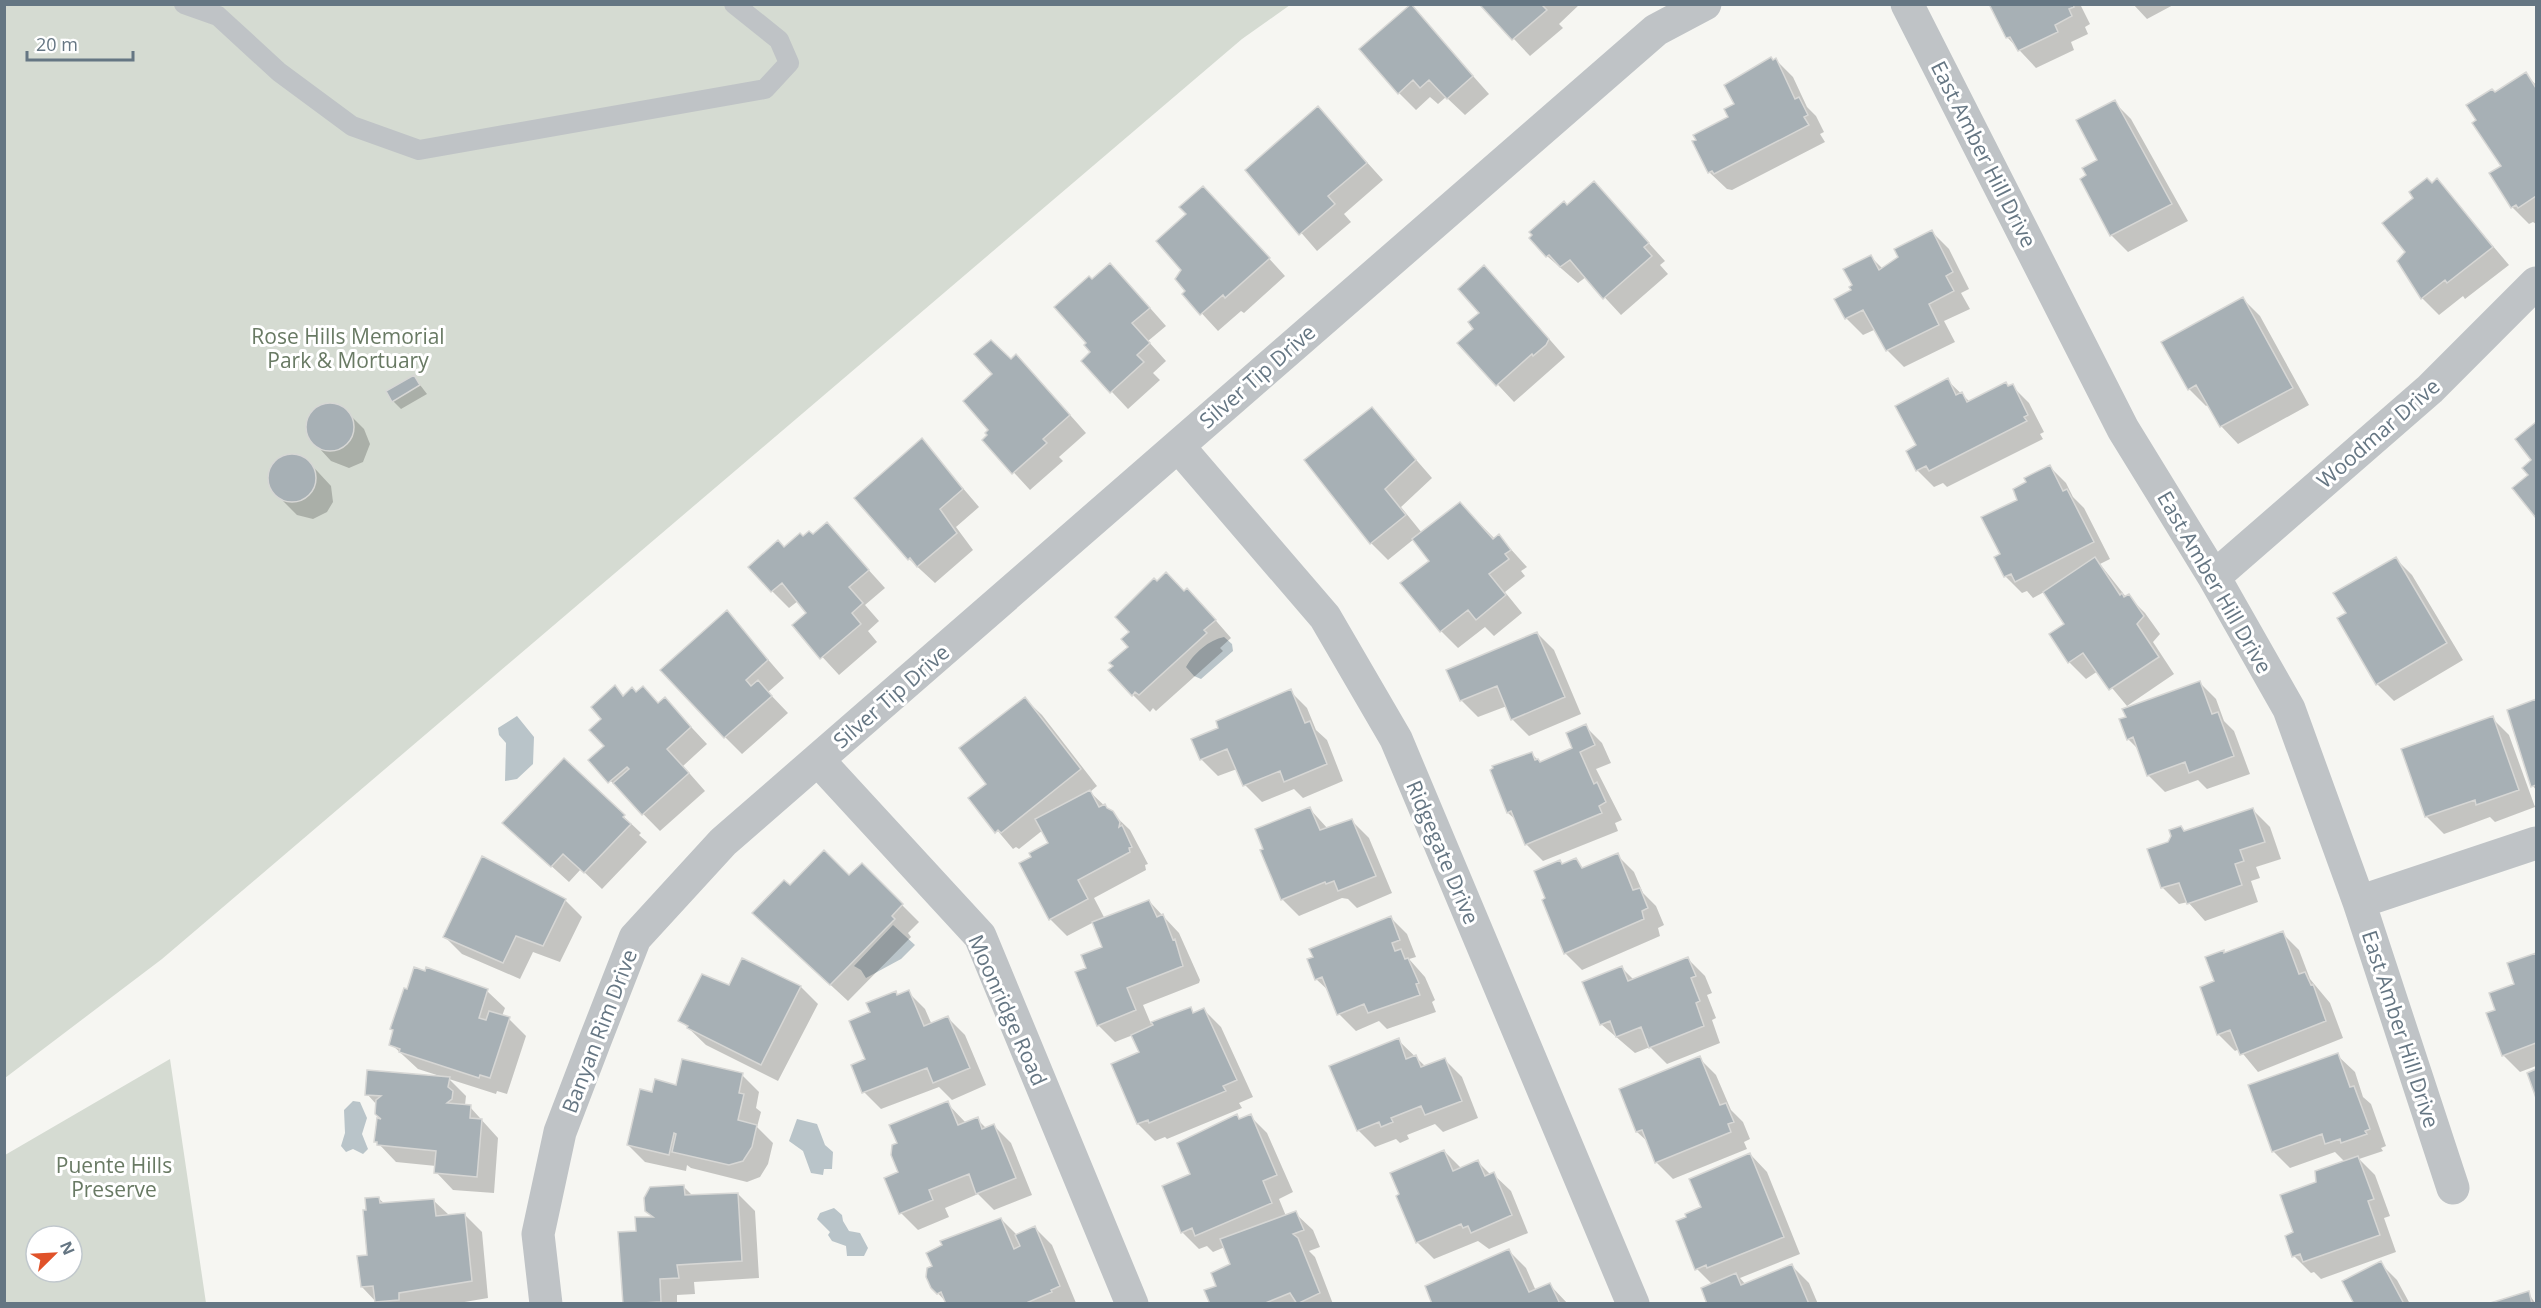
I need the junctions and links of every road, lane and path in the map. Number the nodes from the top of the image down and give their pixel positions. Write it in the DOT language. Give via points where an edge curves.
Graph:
graph roads {
  1 [pos="184,4"];
  2 [pos="734,4"];
  3 [pos="1705,4"];
  4 [pos="1907,4"];
  5 [pos="2536,283"];
  6 [pos="1178,446"];
  7 [pos="2214,577"];
  8 [pos="818,760"];
  9 [pos="2536,843"];
  10 [pos="2359,902"];
  11 [pos="2453,1188"];
  12 [pos="546,1304"];
  13 [pos="1132,1304"];
  14 [pos="1633,1304"];
  1 -- 2 [label="lane" via="218,16 279,72 352,126 419,150 765,89 789,63 779,40"];
  3 -- 6 [label="street, Silver Tip Drive" via="1656,30"];
  4 -- 7 [label="street, East Amber Hill Drive" via="2123,429"];
  5 -- 7 [label="street, Woodmar Drive" via="2430,389"];
  6 -- 8 [label="street, Silver Tip Drive"];
  6 -- 14 [label="street, Ridgegate Drive" via="1325,617 1396,739"];
  7 -- 10 [label="street, East Amber Hill Drive" via="2289,709"];
  8 -- 12 [label="street, Banyan Rim Drive" via="723,842 635,938 560,1132 538,1234"];
  8 -- 13 [label="street, Moonridge Road" via="980,936"];
  9 -- 10 [label="street"];
  10 -- 11 [label="street, East Amber Hill Drive"];
}
